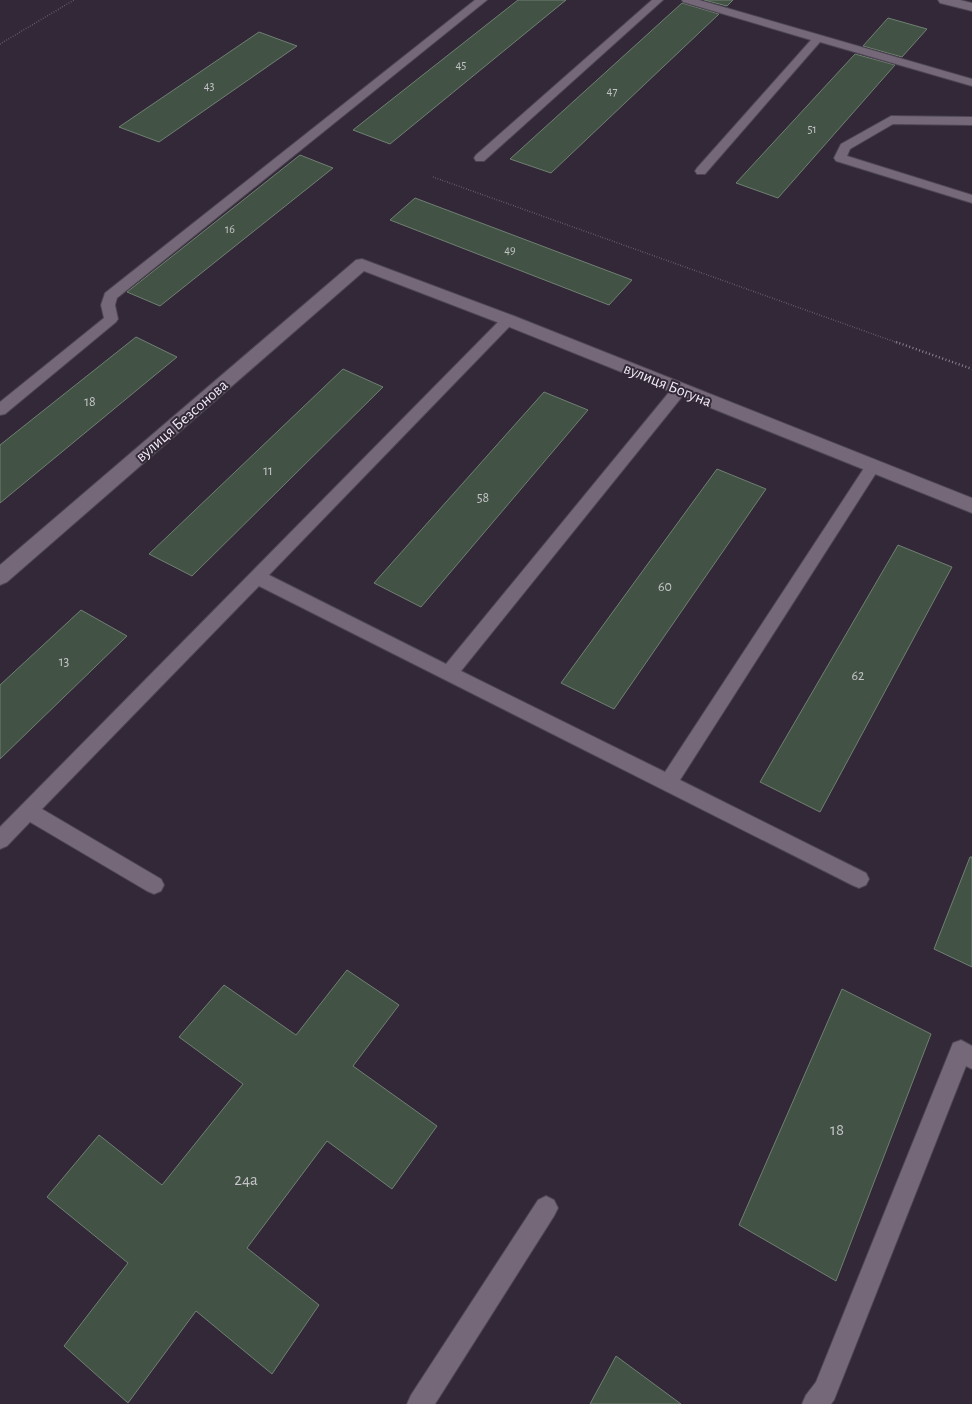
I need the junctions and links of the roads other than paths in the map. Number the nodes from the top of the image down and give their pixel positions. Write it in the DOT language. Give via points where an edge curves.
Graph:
graph roads {
  1 [pos="482,0"];
  2 [pos="658,0"];
  3 [pos="687,0"];
  4 [pos="945,0"];
  5 [pos="972,8"];
  6 [pos="818,38"];
  7 [pos="972,83"];
  8 [pos="972,121"];
  9 [pos="480,158"];
  10 [pos="701,171"];
  11 [pos="972,199"];
  12 [pos="362,264"];
  13 [pos="508,320"];
  14 [pos="680,389"];
  15 [pos="0,410"];
  16 [pos="872,466"];
  17 [pos="972,506"];
  18 [pos="0,577"];
  19 [pos="257,577"];
  20 [pos="449,673"];
  21 [pos="668,783"];
  22 [pos="28,811"];
  23 [pos="0,840"];
  24 [pos="859,879"];
  25 [pos="154,885"];
  26 [pos="972,1058"];
  27 [pos="546,1208"];
  28 [pos="420,1404"];
  29 [pos="815,1404"];
  1 -- 15 [label="lane" via="110,296 110,319"];
  2 -- 9 [label="lane"];
  3 -- 6 [label="lane"];
  4 -- 5 [label="street"];
  6 -- 7 [label="lane"];
  6 -- 10 [label="lane"];
  8 -- 11 [label="lane" via="891,120 845,147 840,158"];
  12 -- 13 [label="street, вулиця Богуна"];
  12 -- 18 [label="street, вулиця Безсонова"];
  13 -- 14 [label="street, вулиця Богуна"];
  13 -- 19 [label="lane"];
  14 -- 16 [label="street, вулиця Богуна"];
  14 -- 20 [label="lane"];
  16 -- 17 [label="street, вулиця Богуна"];
  16 -- 21 [label="lane"];
  19 -- 20 [label="lane"];
  19 -- 22 [label="lane"];
  20 -- 21 [label="lane"];
  21 -- 24 [label="lane"];
  22 -- 23 [label="lane"];
  22 -- 25 [label="lane"];
  26 -- 29 [label="lane" via="961,1051 825,1391"];
  27 -- 28 [label="lane"];
}
